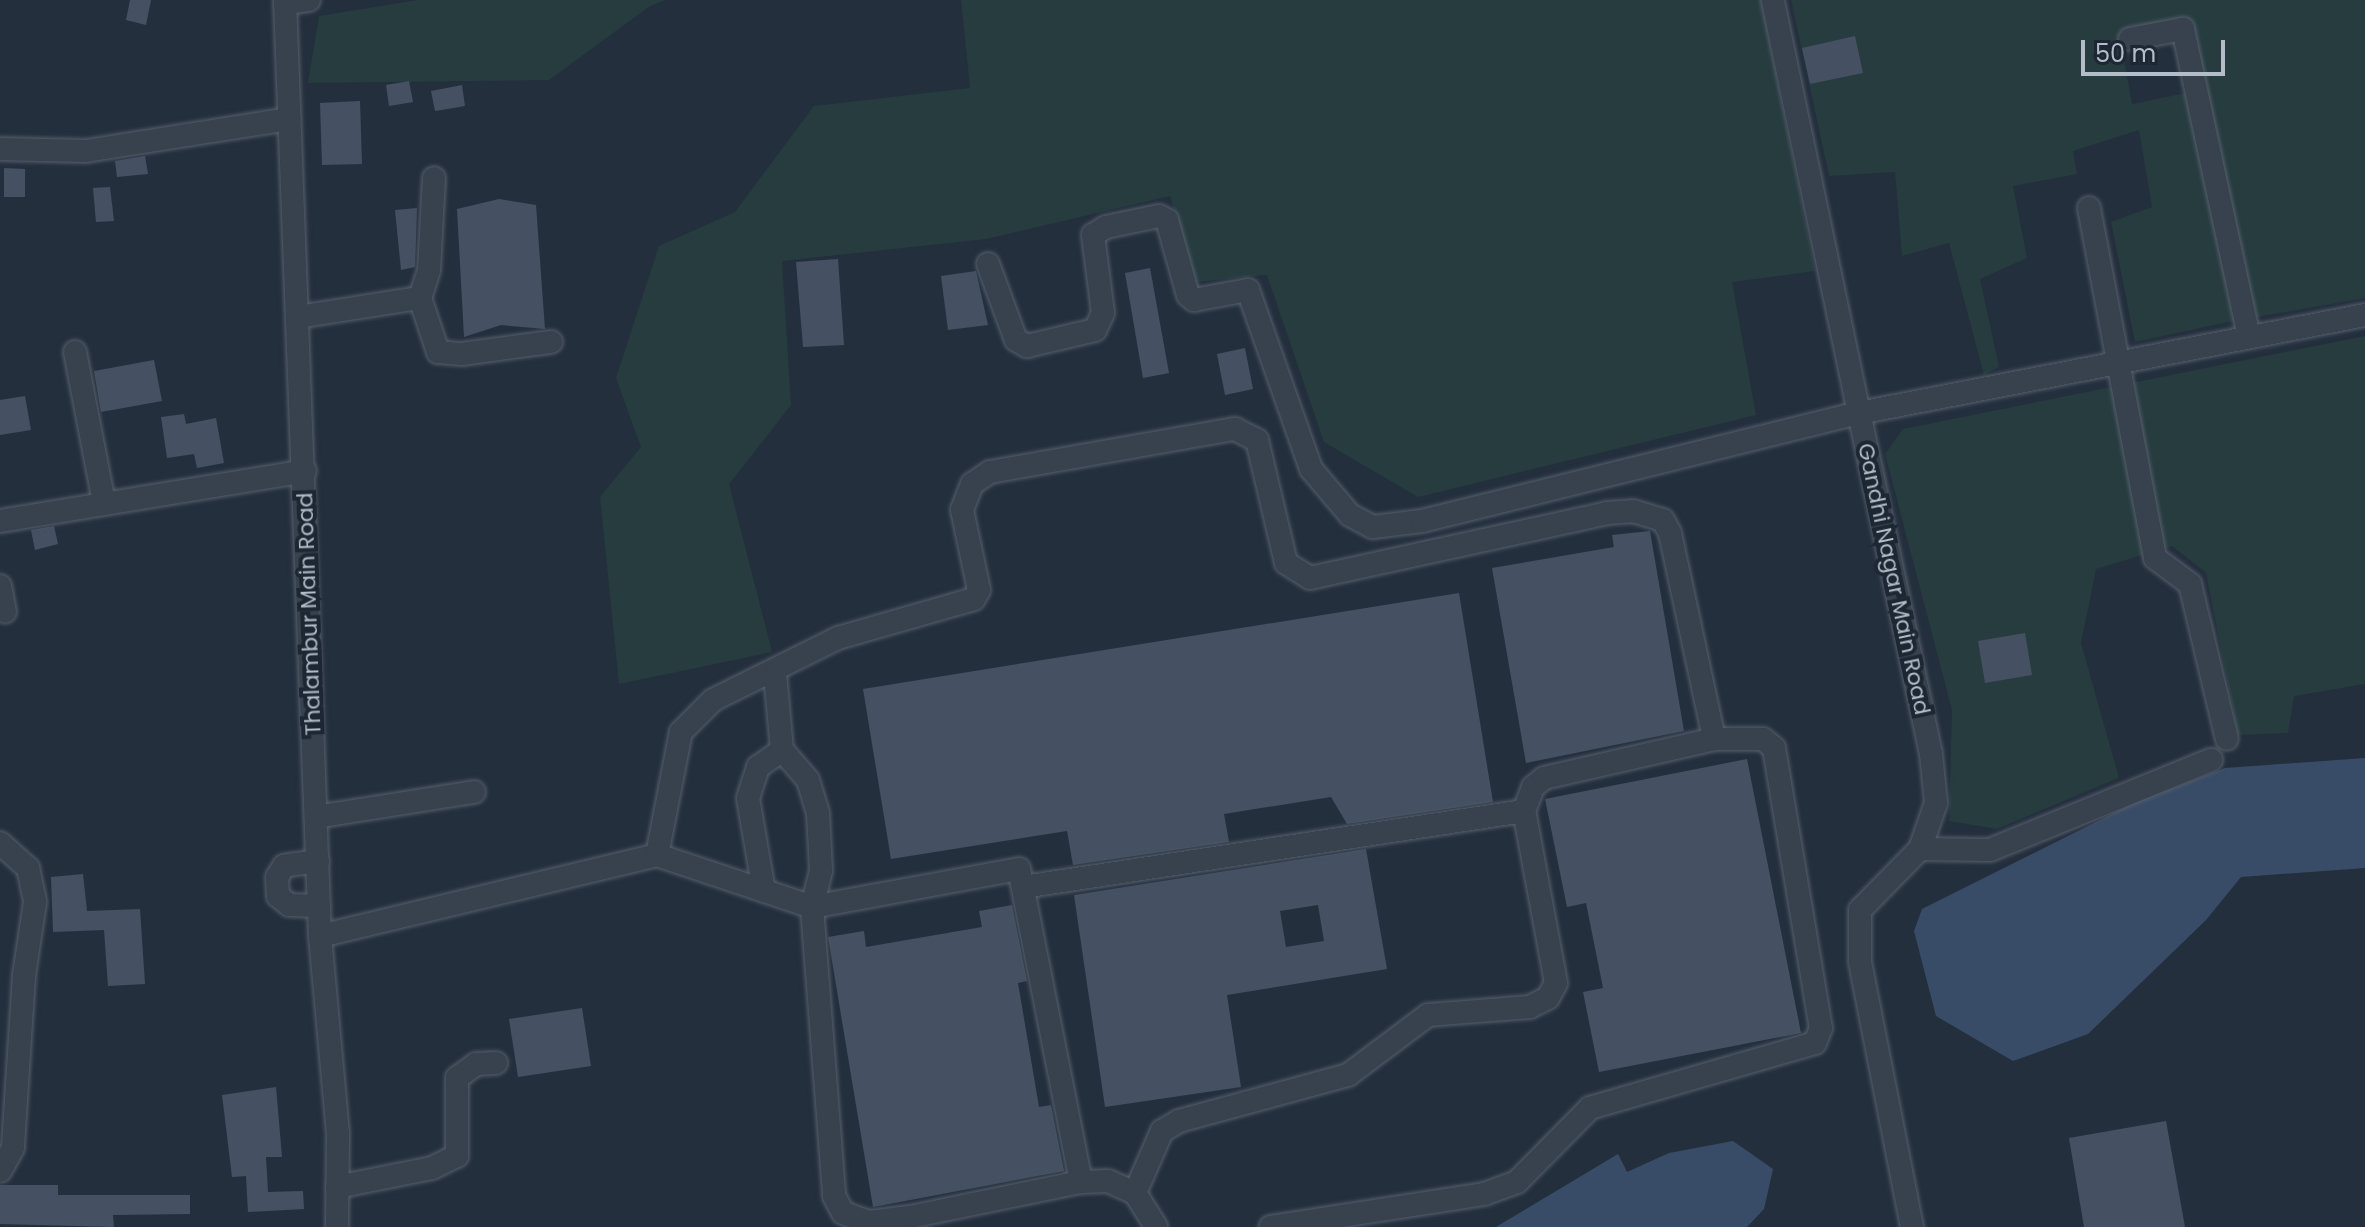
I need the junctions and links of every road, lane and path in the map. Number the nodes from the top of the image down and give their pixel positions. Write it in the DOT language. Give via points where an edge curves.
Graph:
graph roads {
  1 [pos="309,0"];
  2 [pos="1773,0"];
  3 [pos="285,2"];
  4 [pos="2130,39"];
  5 [pos="289,119"];
  6 [pos="0,149"];
  7 [pos="434,178"];
  8 [pos="2089,208"];
  9 [pos="988,264"];
  10 [pos="420,298"];
  11 [pos="2365,315"];
  12 [pos="298,317"];
  13 [pos="2249,336"];
  14 [pos="551,342"];
  15 [pos="75,352"];
  16 [pos="2118,361"];
  17 [pos="1859,413"];
  18 [pos="305,471"];
  19 [pos="104,502"];
  20 [pos="0,521"];
  21 [pos="0,586"];
  22 [pos="5,612"];
  23 [pos="775,673"];
  24 [pos="1714,739"];
  25 [pos="2227,739"];
  26 [pos="782,750"];
  27 [pos="2211,760"];
  28 [pos="474,792"];
  29 [pos="1524,811"];
  30 [pos="316,817"];
  31 [pos="0,843"];
  32 [pos="1920,849"];
  33 [pos="657,855"];
  34 [pos="318,861"];
  35 [pos="1023,887"];
  36 [pos="764,891"];
  37 [pos="319,906"];
  38 [pos="812,907"];
  39 [pos="320,936"];
  40 [pos="496,1063"];
  41 [pos="0,1171"];
  42 [pos="1081,1182"];
  43 [pos="337,1187"];
  44 [pos="1135,1193"];
  45 [pos="337,1227"];
  46 [pos="1156,1227"];
  47 [pos="1271,1227"];
  48 [pos="1912,1227"];
  1 -- 3 [label="street"];
  2 -- 17 [label="street"];
  3 -- 5 [label="street, Thalambur Main Road"];
  4 -- 13 [label="street" via="2183,29"];
  5 -- 6 [label="street" via="86,151"];
  5 -- 12 [label="street, Thalambur Main Road"];
  7 -- 10 [label="street" via="429,270"];
  8 -- 16 [label="street"];
  9 -- 17 [label="street" via="1016,340 1027,346 1095,330 1103,313 1093,235 1106,227 1159,216 1167,220 1184,289 1194,300 1248,290 1311,469 1350,515 1373,527 1437,517"];
  10 -- 12 [label="street"];
  10 -- 14 [label="street" via="438,352 462,354"];
  11 -- 13 [label="street, Gandhi Nagar Main Road"];
  12 -- 18 [label="street, Thalambur Main Road"];
  13 -- 16 [label="street, Gandhi Nagar Main Road"];
  15 -- 19 [label="street"];
  16 -- 17 [label="street, Gandhi Nagar Main Road"];
  16 -- 25 [label="street" via="2155,558 2190,584"];
  17 -- 32 [label="street, Gandhi Nagar Main Road" via="1931,754 1936,803"];
  18 -- 19 [label="street"];
  18 -- 30 [label="street, Thalambur Main Road"];
  19 -- 20 [label="street"];
  21 -- 22 [label="street"];
  23 -- 24 [label="street" via="838,638 974,599 979,590 962,510 972,484 990,472 1235,429 1257,440 1286,563 1310,578 1607,513 1633,511 1663,520"];
  23 -- 26 [label="street"];
  23 -- 33 [label="street" via="713,700 681,732"];
  24 -- 29 [label="street" via="1544,778 1533,787"];
  24 -- 47 [label="street" via="1763,739 1774,748 1821,1028 1815,1043 1590,1108 1517,1182 1484,1194"];
  26 -- 36 [label="street" via="758,767 748,798"];
  26 -- 38 [label="street" via="808,780 818,813 821,870"];
  27 -- 32 [label="street" via="1990,850"];
  28 -- 30 [label="street"];
  29 -- 35 [label="street"];
  29 -- 44 [label="street" via="1556,983 1548,998 1530,1007 1428,1015 1348,1075 1179,1121 1162,1131"];
  30 -- 34 [label="street, Thalambur Main Road"];
  31 -- 41 [label="street" via="18,856 33,880 35,902 24,976 13,1148"];
  32 -- 48 [label="street, Gandhi Nagar Main Road" via="1860,910 1860,961"];
  33 -- 36 [label="street"];
  33 -- 39 [label="street"];
  34 -- 37 [label="street, Thalambur Main Road"];
  34 -- 37 [label="street" via="284,866 277,887 278,896 289,905"];
  35 -- 38 [label="street" via="1019,869"];
  35 -- 42 [label="street"];
  36 -- 38 [label="street"];
  37 -- 39 [label="street, Thalambur Main Road"];
  38 -- 42 [label="street" via="834,1196 843,1213 869,1222 910,1217"];
  39 -- 43 [label="street, Thalambur Main Road" via="338,1133"];
  40 -- 43 [label="street" via="476,1064 457,1078 457,1156 432,1168"];
  42 -- 44 [label="street" via="1108,1181"];
  43 -- 45 [label="street, Thalambur Main Road"];
  44 -- 46 [label="street"];
}
